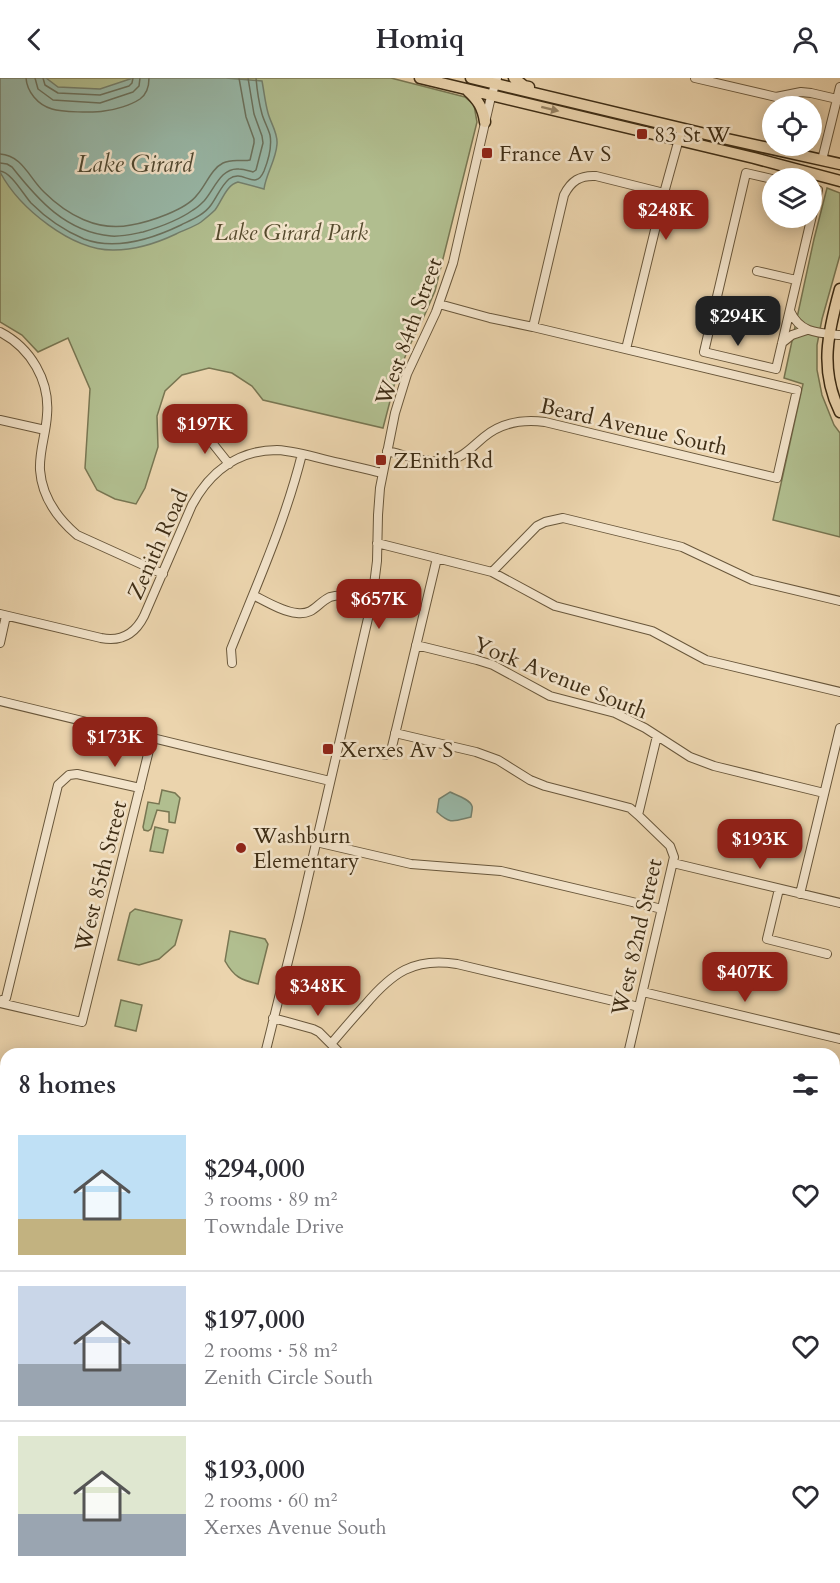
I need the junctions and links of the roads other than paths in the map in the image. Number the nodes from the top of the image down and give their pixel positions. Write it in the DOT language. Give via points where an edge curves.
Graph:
graph roads {
  1 [pos="420,78"];
  2 [pos="471,78"];
  3 [pos="514,78"];
  4 [pos="695,78"];
  5 [pos="496,81"];
  6 [pos="840,87"];
  7 [pos="465,89"];
  8 [pos="493,95"];
  9 [pos="837,99"];
  10 [pos="581,104"];
  11 [pos="485,122"];
  12 [pos="682,128"];
  13 [pos="679,140"];
  14 [pos="822,160"];
  15 [pos="840,164"];
  16 [pos="762,177"];
  17 [pos="837,181"];
  18 [pos="664,193"];
  19 [pos="809,228"];
  20 [pos="757,271"];
  21 [pos="796,280"];
  22 [pos="840,289"];
  23 [pos="439,304"];
  24 [pos="790,310"];
  25 [pos="533,327"];
  26 [pos="807,330"];
  27 [pos="0,332"];
  28 [pos="835,335"];
  29 [pos="782,343"];
  30 [pos="626,349"];
  31 [pos="840,412"];
  32 [pos="0,420"];
  33 [pos="45,430"];
  34 [pos="202,430"];
  35 [pos="387,451"];
  36 [pos="302,454"];
  37 [pos="229,464"];
  38 [pos="382,473"];
  39 [pos="377,543"];
  40 [pos="437,558"];
  41 [pos="492,572"];
  42 [pos="163,574"];
  43 [pos="253,596"];
  44 [pos="372,601"];
  45 [pos="840,601"];
  46 [pos="3,615"];
  47 [pos="0,643"];
  48 [pos="416,645"];
  49 [pos="232,663"];
  50 [pos="840,692"];
  51 [pos="0,701"];
  52 [pos="840,728"];
  53 [pos="395,733"];
  54 [pos="657,736"];
  55 [pos="152,738"];
  56 [pos="385,755"];
  57 [pos="330,781"];
  58 [pos="140,788"];
  59 [pos="824,794"];
  60 [pos="638,815"];
  61 [pos="316,842"];
  62 [pos="673,863"];
  63 [pos="779,888"];
  64 [pos="801,894"];
  65 [pos="840,903"];
  66 [pos="662,909"];
  67 [pos="827,954"];
  68 [pos="643,992"];
  69 [pos="0,1002"];
  70 [pos="639,1007"];
  71 [pos="273,1018"];
  72 [pos="840,1039"];
  73 [pos="331,1044"];
  74 [pos="266,1048"];
  75 [pos="335,1048"];
  76 [pos="629,1048"];
  1 -- 7 [label="main road"];
  2 -- 5 [label="main road"];
  3 -- 10 [label="main road" via="524,86"];
  4 -- 9 [label="street" via="776,97 801,92"];
  5 -- 8 [label="street, West 84th Street"];
  5 -- 10 [label="main road"];
  6 -- 9 [label="street"];
  7 -- 8 [label="main road"];
  7 -- 11 [label="main road" via="479,102"];
  8 -- 11 [label="street, West 84th Street"];
  8 -- 13 [label="main road, one-way"];
  9 -- 14 [label="street"];
  10 -- 12 [label="main road"];
  11 -- 23 [label="street, West 84th Street" via="453,263"];
  12 -- 13 [label="street"];
  12 -- 14 [label="main road"];
  13 -- 17 [label="main road"];
  13 -- 18 [label="street"];
  14 -- 15 [label="main road"];
  16 -- 29 [label="street" via="746,173 704,352 776,369"];
  18 -- 25 [label="street" via="596,176 580,177 573,182 564,195"];
  18 -- 30 [label="street"];
  19 -- 21 [label="street"];
  20 -- 21 [label="street"];
  21 -- 24 [label="street"];
  22 -- 28 [label="main road"];
  23 -- 25 [label="street"];
  23 -- 35 [label="street, West 84th Street" via="400,393"];
  24 -- 26 [label="street" via="795,321"];
  24 -- 29 [label="street"];
  25 -- 30 [label="street"];
  26 -- 28 [label="street"];
  26 -- 29 [label="street"];
  27 -- 33 [label="street" via="20,346 39,370 47,400"];
  28 -- 31 [label="main road" via="827,351 829,380"];
  30 -- 35 [label="street, Beard Avenue South" via="797,390 777,478 532,420 494,429 465,454 446,461"];
  32 -- 33 [label="street"];
  33 -- 42 [label="street" via="40,472 56,514 77,535"];
  34 -- 37 [label="street"];
  35 -- 38 [label="street, West 84th Street"];
  36 -- 37 [label="street, Zenith Road" via="263,451"];
  36 -- 38 [label="street, Zenith Road"];
  36 -- 43 [label="street" via="280,529"];
  37 -- 42 [label="street, Zenith Road" via="199,491"];
  38 -- 39 [label="street, West 84th Street"];
  39 -- 40 [label="street"];
  39 -- 44 [label="street, West 84th Street"];
  40 -- 41 [label="street"];
  40 -- 48 [label="street"];
  41 -- 45 [label="street" via="537,526 563,518 674,545 752,580"];
  41 -- 50 [label="street" via="555,606 652,631 706,660"];
  42 -- 46 [label="street, Zenith Road" via="140,624 118,639"];
  43 -- 44 [label="street" via="307,617 331,597"];
  43 -- 49 [label="street" via="231,649"];
  44 -- 57 [label="street, West 84th Street"];
  46 -- 47 [label="street"];
  48 -- 53 [label="street"];
  48 -- 54 [label="street, York Avenue South" via="493,665 550,696 615,713"];
  51 -- 55 [label="street"];
  52 -- 59 [label="street"];
  53 -- 56 [label="street" via="391,751"];
  53 -- 60 [label="street" via="488,756 545,786 630,808"];
  54 -- 59 [label="street, York Avenue South" via="690,757 714,766"];
  54 -- 60 [label="street"];
  55 -- 57 [label="street"];
  55 -- 58 [label="street, West 85th Street"];
  57 -- 61 [label="street, West 84th Street"];
  58 -- 69 [label="street" via="84,774 69,775 58,785 6,998"];
  58 -- 69 [label="street, West 85th Street" via="82,1022"];
  59 -- 64 [label="street"];
  60 -- 62 [label="street, West 82nd Street" via="670,846"];
  61 -- 66 [label="street" via="411,864 501,871"];
  61 -- 71 [label="street, West 84th Street"];
  62 -- 63 [label="street"];
  62 -- 66 [label="street, West 82nd Street"];
  63 -- 64 [label="street"];
  63 -- 67 [label="street" via="767,939"];
  64 -- 65 [label="street"];
  66 -- 68 [label="street, West 82nd Street"];
  68 -- 70 [label="street, West 82nd Street"];
  68 -- 72 [label="street"];
  70 -- 73 [label="street" via="458,964 429,962 389,978"];
  70 -- 76 [label="street, West 82nd Street"];
  71 -- 73 [label="street" via="313,1029"];
  71 -- 74 [label="street, West 84th Street"];
  73 -- 75 [label="street"];
}
